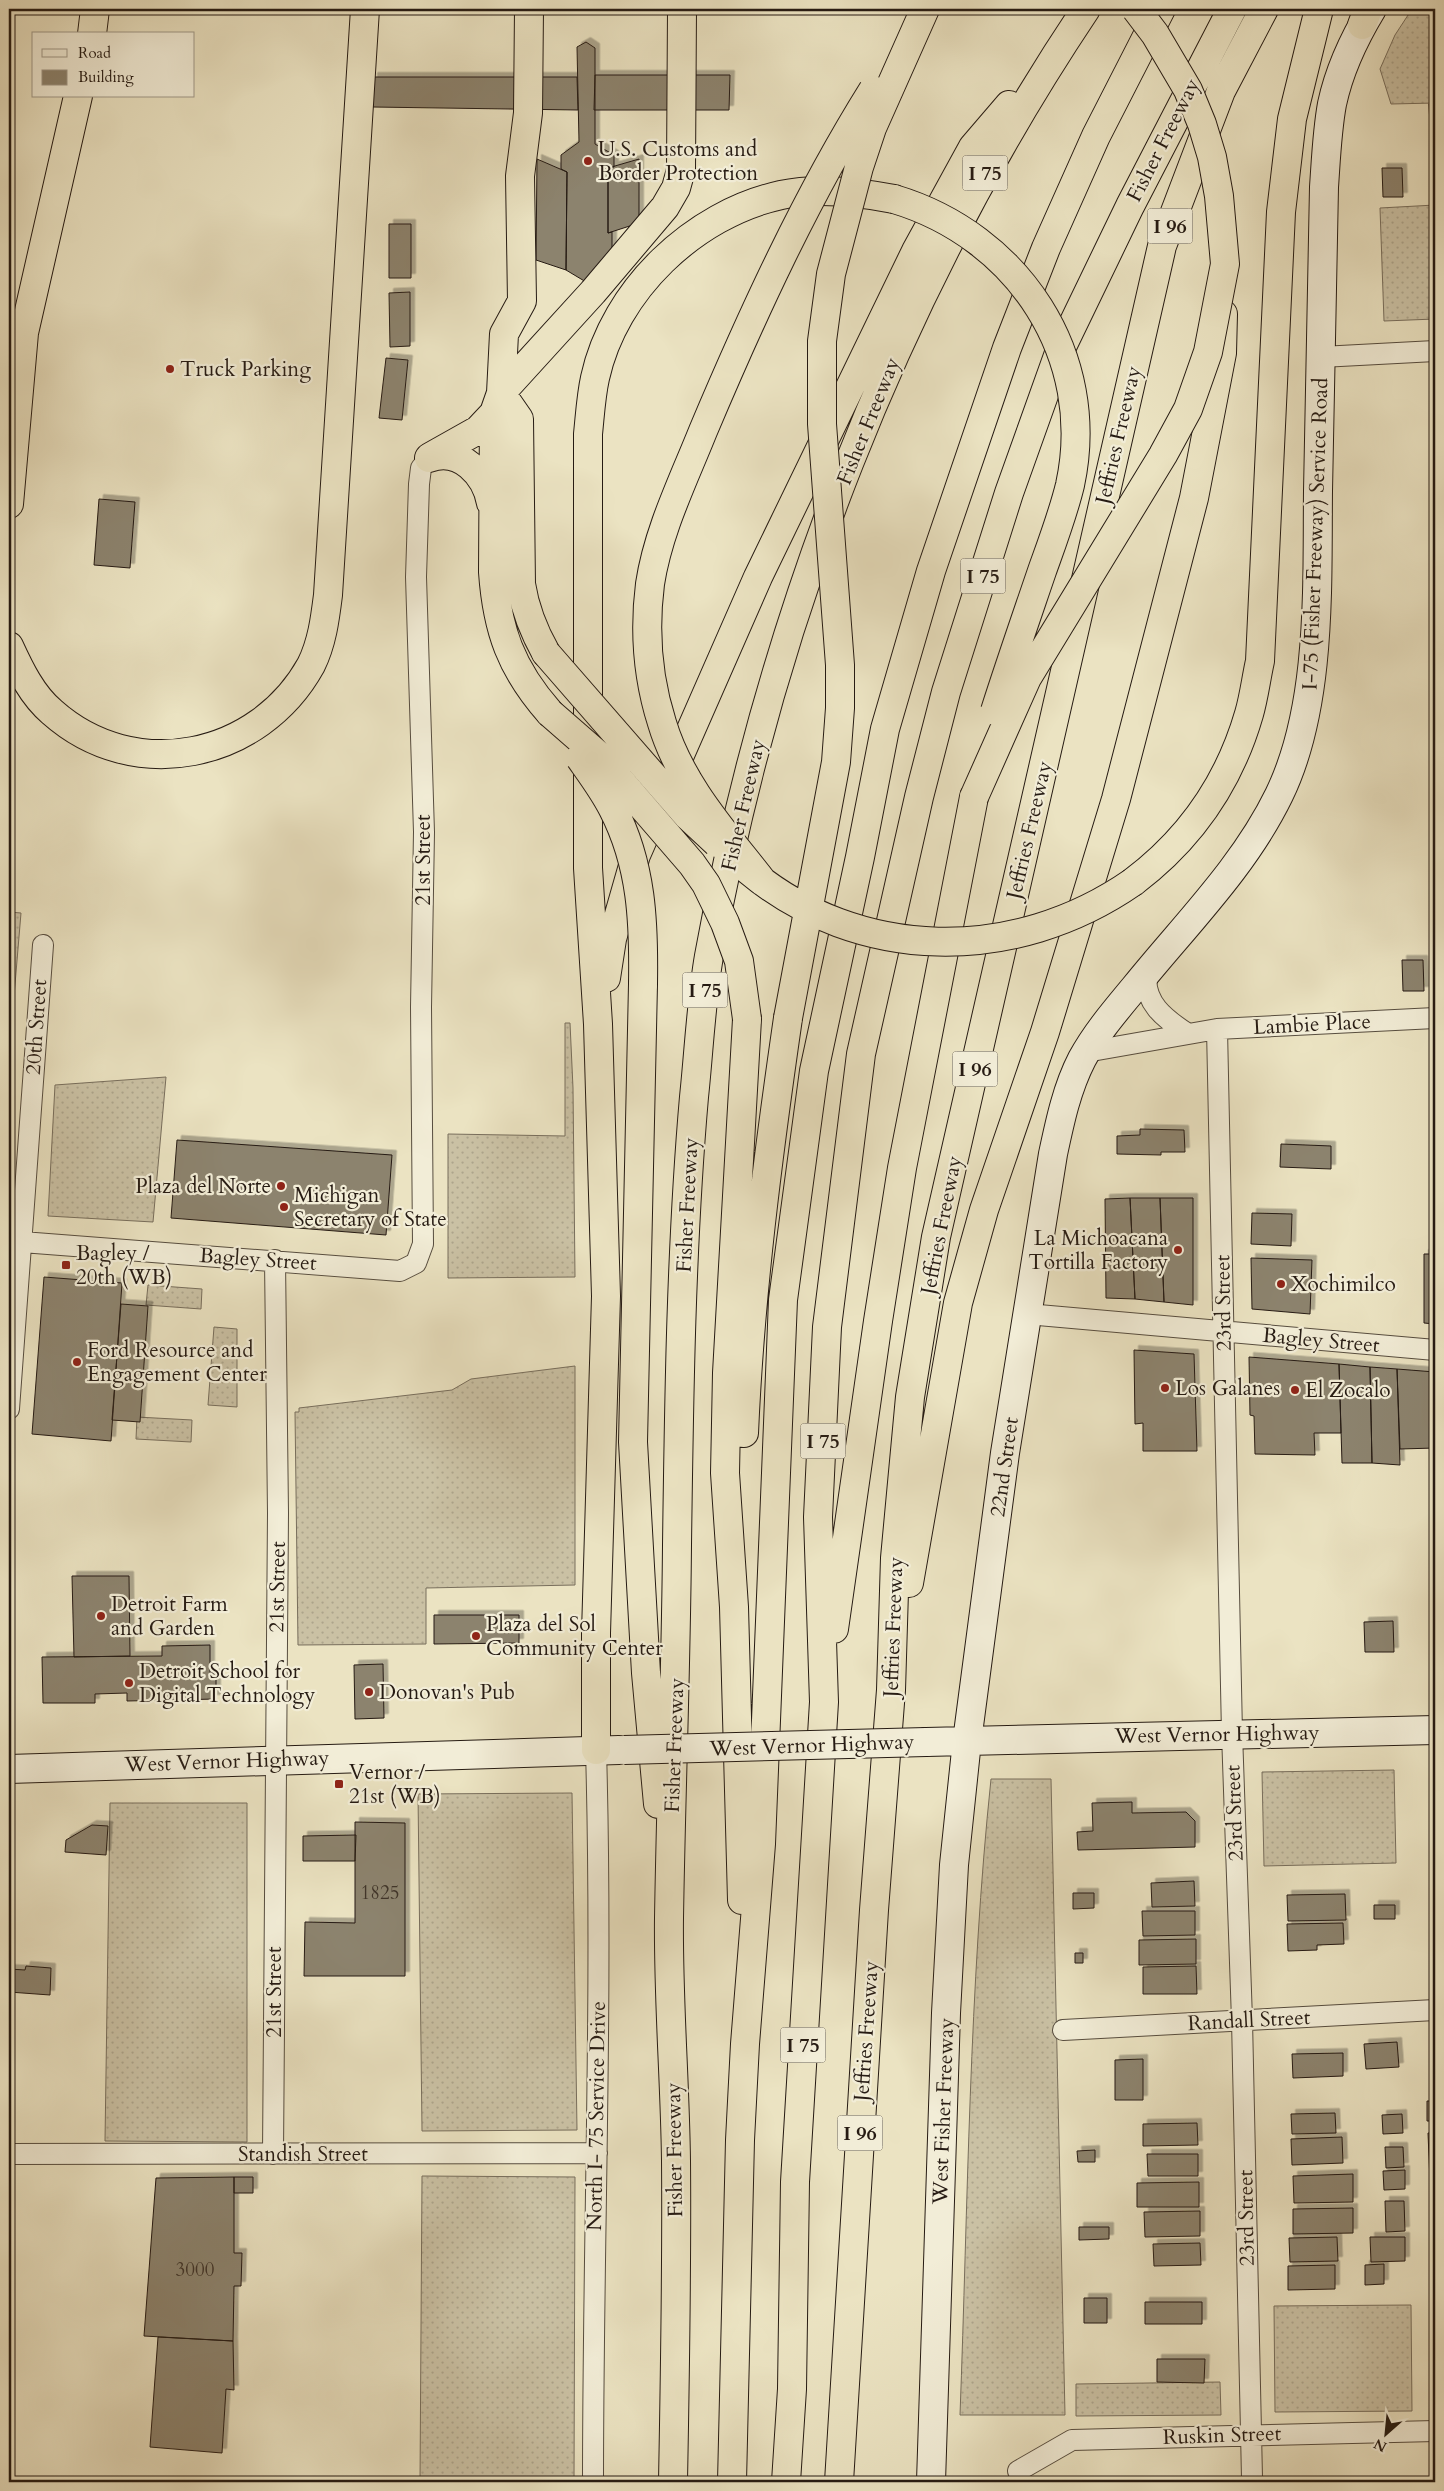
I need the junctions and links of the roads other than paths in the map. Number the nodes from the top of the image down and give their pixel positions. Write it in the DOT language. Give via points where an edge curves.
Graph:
graph roads {
  1 [pos="95,9"];
  2 [pos="365,9"];
  3 [pos="529,9"];
  4 [pos="682,9"];
  5 [pos="924,9"];
  6 [pos="1086,9"];
  7 [pos="1136,9"];
  8 [pos="1160,9"];
  9 [pos="1232,9"];
  10 [pos="1264,9"];
  11 [pos="1319,9"];
  12 [pos="1368,14"];
  13 [pos="92,32"];
  14 [pos="1068,36"];
  15 [pos="78,98"];
  16 [pos="1225,264"];
  17 [pos="1435,351"];
  18 [pos="1321,357"];
  19 [pos="497,403"];
  20 [pos="430,458"];
  21 [pos="9,504"];
  22 [pos="494,529"];
  23 [pos="9,646"];
  24 [pos="548,710"];
  25 [pos="974,797"];
  26 [pos="762,882"];
  27 [pos="42,945"];
  28 [pos="1147,972"];
  29 [pos="1435,1018"];
  30 [pos="598,1024"];
  31 [pos="1217,1029"];
  32 [pos="1188,1034"];
  33 [pos="1086,1052"];
  34 [pos="1046,1194"];
  35 [pos="15,1241"];
  36 [pos="275,1260"];
  37 [pos="416,1263"];
  38 [pos="1027,1314"];
  39 [pos="1223,1332"];
  40 [pos="1435,1350"];
  41 [pos="9,1408"];
  42 [pos="734,1607"];
  43 [pos="892,1690"];
  44 [pos="824,1702"];
  45 [pos="1435,1730"];
  46 [pos="1232,1733"];
  47 [pos="967,1740"];
  48 [pos="596,1750"];
  49 [pos="276,1760"];
  50 [pos="9,1769"];
  51 [pos="669,1922"];
  52 [pos="1435,2010"];
  53 [pos="1242,2020"];
  54 [pos="1063,2030"];
  55 [pos="745,2044"];
  56 [pos="597,2153"];
  57 [pos="9,2154"];
  58 [pos="273,2154"];
  59 [pos="1435,2431"];
  60 [pos="1250,2434"];
  61 [pos="1018,2471"];
  62 [pos="1252,2478"];
  63 [pos="593,2482"];
  64 [pos="673,2482"];
  65 [pos="732,2482"];
  66 [pos="786,2482"];
  67 [pos="839,2482"];
  68 [pos="931,2482"];
  1 -- 13 [label="highway"];
  2 -- 23 [label="highway" via="328,596 325,623 311,663 299,684 280,705 241,736 214,747 164,755 108,745 77,730 52,712 32,690"];
  3 -- 19 [label="highway" via="528,113 520,176 522,301 504,334"];
  4 -- 19 [label="highway" via="681,170 676,188 665,207"];
  5 -- 26 [label="highway, bridge" via="824,174 757,309 665,525 650,585 648,654 662,724 671,748 697,796"];
  5 -- 42 [label="highway, bridge" via="858,167 831,274 823,332 822,424 840,665 840,708 836,762 788,1018 769,1146 755,1276"];
  6 -- 14 [label="highway, Fisher Freeway / I 75"];
  7 -- 16 [label="highway, bridge" via="1172,61 1202,124 1219,196"];
  8 -- 55 [label="highway" via="1096,136 1046,248 1007,348 931,571 885,729 814,1071 783,1300 762,1844"];
  9 -- 44 [label="highway, Fisher Freeway / I 75" via="1130,206 1059,353 1009,494 946,692 919,797 861,1054 829,1308 818,1517"];
  10 -- 43 [label="highway, Jeffries Freeway / I 96" via="1222,91 1162,246 936,1238 910,1397 895,1558"];
  11 -- 26 [label="highway, bridge" via="1292,119 1281,212 1260,662 1250,713 1217,791 1163,858 1111,897 1044,926 993,939 958,943 893,938 853,928 813,912"];
  12 -- 18 [label="street, I-75 (Fisher Freeway) Service Road" via="1340,73 1332,103 1324,187"];
  14 -- 30 [label="highway" via="973,147 916,251 758,576 636,855 612,938"];
  14 -- 51 [label="highway, Fisher Freeway / I 75" via="993,158 913,316 881,385 800,593 752,761 708,961 686,1192"];
  15 -- 21 [label="highway" via="24,333"];
  16 -- 25 [label="highway, bridge" via="1208,352 1188,409 1027,678"];
  16 -- 43 [label="highway, bridge" via="1222,353 1194,498 1116,799 1045,1032 984,1210 958,1303"];
  17 -- 18 [label="street"];
  18 -- 28 [label="street, I-75 (Fisher Freeway) Service Road" via="1316,598 1308,706 1296,754 1279,795 1245,851"];
  19 -- 20 [label="highway" via="478,430"];
  19 -- 22 [label="highway"];
  19 -- 26 [label="highway, bridge" via="519,418 521,584 533,631 546,653 688,816"];
  20 -- 22 [label="highway" via="440,453 451,455 482,478 489,491"];
  20 -- 37 [label="street, 21st Street" via="421,468 419,484 416,577 424,832 421,1007 423,1244"];
  22 -- 24 [label="highway" via="495,598 505,643 513,662"];
  24 -- 42 [label="highway, bridge" via="597,754 692,864 725,923 739,961 747,1019 727,1373 725,1473"];
  24 -- 51 [label="highway, bridge" via="601,787 623,829 631,851 642,909 633,1442 646,1673"];
  25 -- 30 [label="highway, bridge" via="994,714 1070,484 1075,434 1066,367 1038,305 1022,281 974,237 918,206 894,199 834,191 780,195 721,218 697,232 652,272 634,294 605,348 595,376 588,434 588,868"];
  25 -- 44 [label="highway" via="902,1168"];
  27 -- 35 [label="street, 20th Street"];
  28 -- 32 [label="street" via="1147,992 1153,1004 1171,1023"];
  28 -- 33 [label="street, I-75 (Fisher Freeway) Service Road"];
  29 -- 31 [label="street, Lambie Place"];
  30 -- 48 [label="highway" via="606,1296 596,1633"];
  31 -- 32 [label="street, Lambie Place"];
  31 -- 39 [label="street, 23rd Street"];
  32 -- 33 [label="street, Lambie Place"];
  33 -- 34 [label="street, I-75 (Fisher Freeway) Service Road" via="1064,1105"];
  34 -- 38 [label="street, 22nd Street"];
  35 -- 36 [label="street, Bagley Street"];
  35 -- 41 [label="street, 20th Street"];
  36 -- 37 [label="street, Bagley Street" via="400,1271"];
  36 -- 49 [label="street, 21st Street"];
  38 -- 39 [label="street, Bagley Street"];
  38 -- 47 [label="street, 22nd Street"];
  39 -- 40 [label="street, Bagley Street"];
  39 -- 46 [label="street, 23rd Street"];
  42 -- 55 [label="highway"];
  43 -- 67 [label="highway, Jeffries Freeway / I 96" via="872,1940"];
  44 -- 66 [label="highway, Fisher Freeway / I 75" via="795,2182 792,2389"];
  45 -- 46 [label="street, West Vernor Highway"];
  46 -- 47 [label="street, West Vernor Highway"];
  46 -- 53 [label="street, 23rd Street"];
  47 -- 48 [label="street, West Vernor Highway, bridge"];
  47 -- 68 [label="street, West Fisher Freeway" via="954,1865 946,2013"];
  48 -- 49 [label="street, West Vernor Highway"];
  48 -- 56 [label="street, North I- 75 Service Drive"];
  49 -- 50 [label="street, West Vernor Highway"];
  49 -- 58 [label="street, 21st Street"];
  51 -- 64 [label="highway, Fisher Freeway / I 75" via="676,2166"];
  52 -- 53 [label="street, Randall Street"];
  53 -- 54 [label="street, Randall Street"];
  53 -- 60 [label="street, 23rd Street"];
  55 -- 65 [label="highway"];
  56 -- 58 [label="street, Standish Street"];
  56 -- 63 [label="street, North I- 75 Service Drive"];
  57 -- 58 [label="street, Standish Street"];
  59 -- 60 [label="street, Ruskin Street"];
  60 -- 61 [label="street, Ruskin Street" via="1072,2440"];
  60 -- 62 [label="street, 23rd Street"];
}
